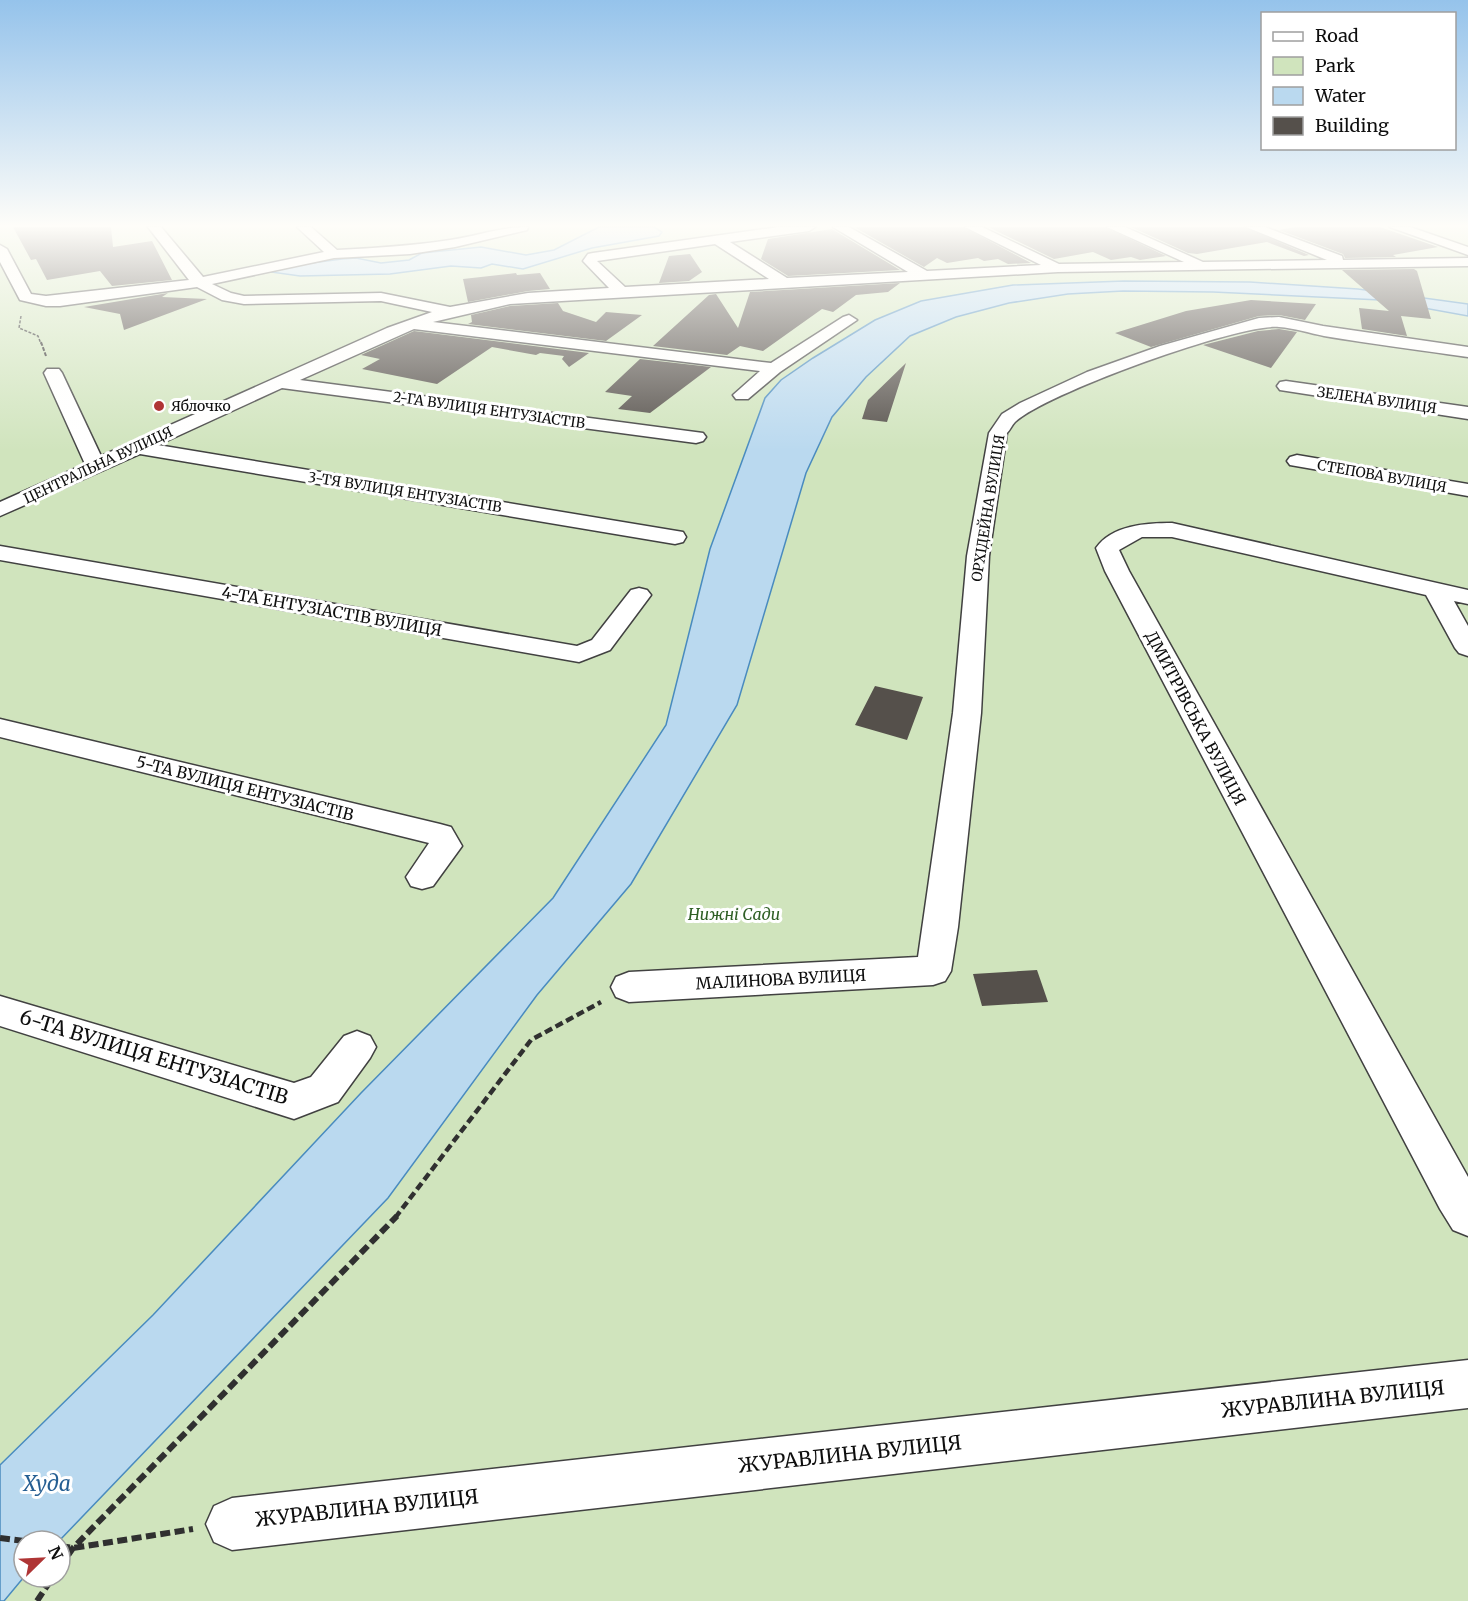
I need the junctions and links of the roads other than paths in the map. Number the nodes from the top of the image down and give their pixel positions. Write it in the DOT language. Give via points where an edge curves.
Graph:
graph roads {
  1 [pos="403,302"];
  2 [pos="491,302"];
  3 [pos="447,311"];
  4 [pos="849,320"];
  5 [pos="412,324"];
  6 [pos="1468,352"];
  7 [pos="774,368"];
  8 [pos="53,373"];
  9 [pos="282,383"];
  10 [pos="1286,387"];
  11 [pos="742,395"];
  12 [pos="1468,413"];
  13 [pos="696,437"];
  14 [pos="135,447"];
  15 [pos="1297,461"];
  16 [pos="96,466"];
  17 [pos="1468,490"];
  18 [pos="0,510"];
  19 [pos="675,537"];
  20 [pos="0,553"];
  21 [pos="1435,589"];
  22 [pos="639,595"];
  23 [pos="1468,597"];
  24 [pos="1468,648"];
  25 [pos="0,728"];
  26 [pos="422,877"];
  27 [pos="933,971"];
  28 [pos="629,987"];
  29 [pos="0,1011"];
  30 [pos="357,1047"];
  31 [pos="1468,1215"];
  32 [pos="1468,1384"];
  33 [pos="232,1524"];
  1 -- 3 [label="street"];
  2 -- 3 [label="street, ЦЕНТРАЛЬНА ВУЛИЦЯ"];
  3 -- 5 [label="street, ЦЕНТРАЛЬНА ВУЛИЦЯ"];
  4 -- 7 [label="street"];
  5 -- 7 [label="street"];
  5 -- 9 [label="street, ЦЕНТРАЛЬНА ВУЛИЦЯ"];
  6 -- 27 [label="street, ОРХІДЕЙНА ВУЛИЦЯ" via="1269,322 1166,349 1093,376 1009,418 998,433 978,556 967,713"];
  7 -- 11 [label="street"];
  8 -- 16 [label="street"];
  9 -- 13 [label="street, 2-ГА ВУЛИЦЯ ЕНТУЗІАСТІВ"];
  9 -- 14 [label="street, ЦЕНТРАЛЬНА ВУЛИЦЯ"];
  10 -- 12 [label="street, ЗЕЛЕНА ВУЛИЦЯ"];
  14 -- 16 [label="street, ЦЕНТРАЛЬНА ВУЛИЦЯ"];
  14 -- 19 [label="street, 3-ТЯ ВУЛИЦЯ ЕНТУЗІАСТІВ"];
  15 -- 17 [label="street, СТЕПОВА ВУЛИЦЯ"];
  16 -- 18 [label="street, ЦЕНТРАЛЬНА ВУЛИЦЯ"];
  20 -- 22 [label="street, 4-ТА ЕНТУЗІАСТІВ ВУЛИЦЯ" via="579,654 601,645"];
  21 -- 23 [label="street, ДМИТРІВСЬКА ВУЛИЦЯ"];
  21 -- 24 [label="street"];
  21 -- 31 [label="street, ДМИТРІВСЬКА ВУЛИЦЯ" via="1173,530 1129,532 1107,548 1116,571"];
  25 -- 26 [label="street, 5-ТА ВУЛИЦЯ ЕНТУЗІАСТІВ" via="440,835 446,846"];
  27 -- 28 [label="street, МАЛИНОВА ВУЛИЦЯ"];
  29 -- 30 [label="street, 6-ТА ВУЛИЦЯ ЕНТУЗІАСТІВ" via="294,1101 324,1090"];
  32 -- 33 [label="street, ЖУРАВЛИНА ВУЛИЦЯ"];
}
